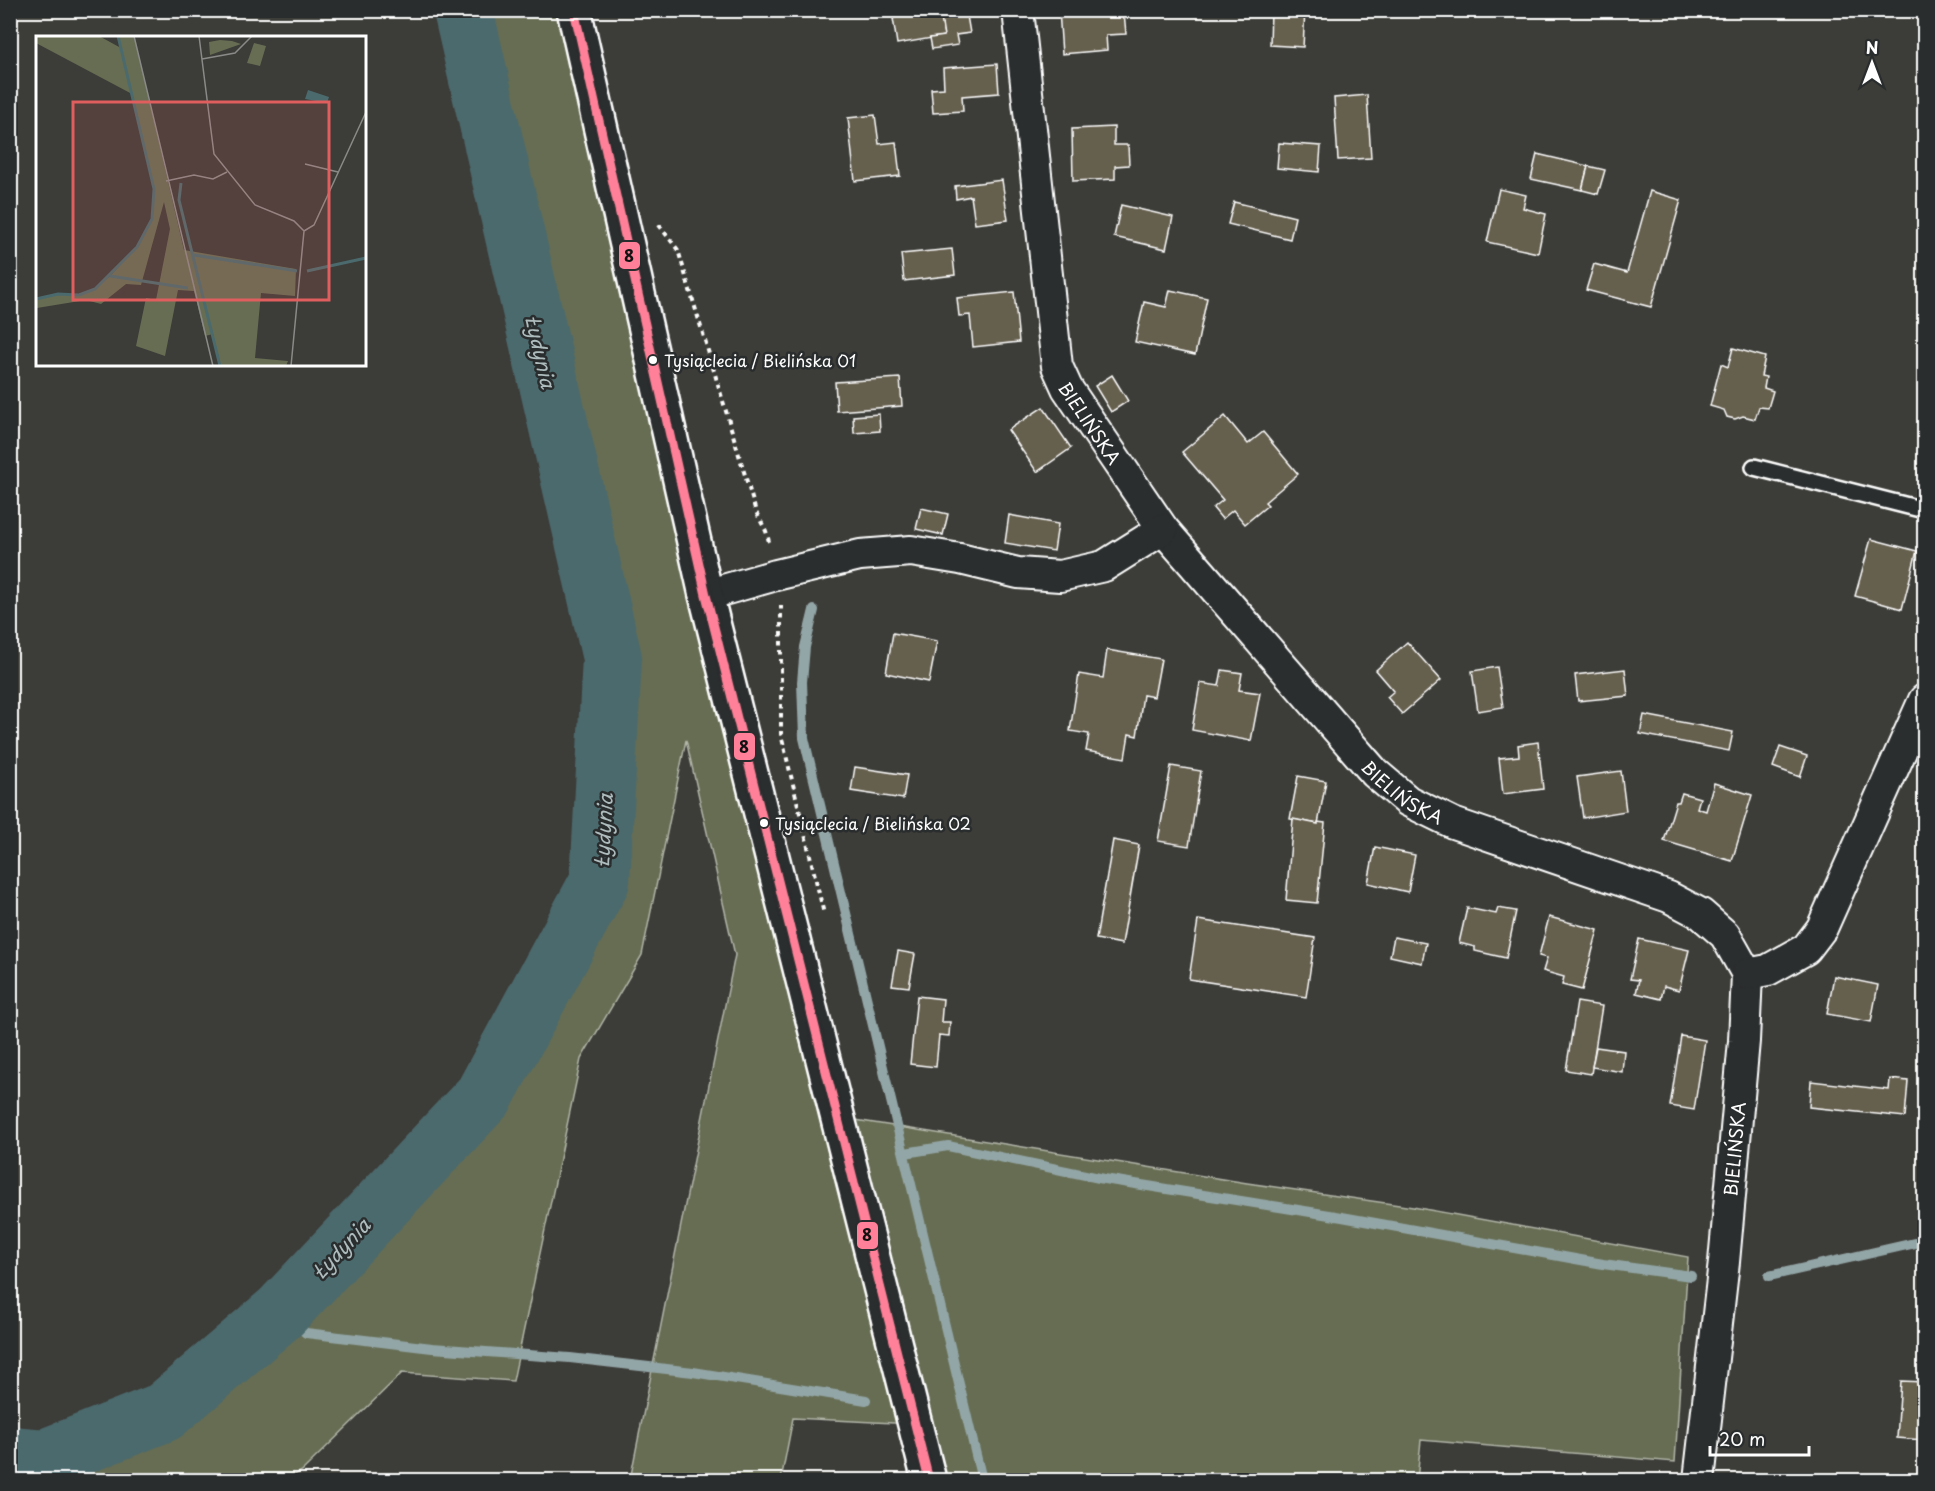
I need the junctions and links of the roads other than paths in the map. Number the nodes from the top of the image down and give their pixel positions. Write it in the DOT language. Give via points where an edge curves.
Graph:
graph roads {
  1 [pos="574,10"];
  2 [pos="1018,10"];
  3 [pos="1754,467"];
  4 [pos="1924,510"];
  5 [pos="1163,529"];
  6 [pos="706,595"];
  7 [pos="1924,700"];
  8 [pos="1747,974"];
  9 [pos="928,1480"];
  10 [pos="1699,1480"];
  1 -- 6 [label="main road"];
  2 -- 5 [label="street, BIELIŃSKA" via="1057,366 1067,388"];
  3 -- 4 [label="lane"];
  5 -- 6 [label="street" via="1104,566 1060,576 1018,573 911,551 860,555"];
  5 -- 8 [label="street, BIELIŃSKA" via="1375,773 1408,801 1453,823 1669,897 1701,914 1725,935"];
  6 -- 9 [label="main road"];
  7 -- 8 [label="street" via="1822,928 1806,949 1768,970"];
  8 -- 10 [label="street, BIELIŃSKA" via="1724,1262"];
}
